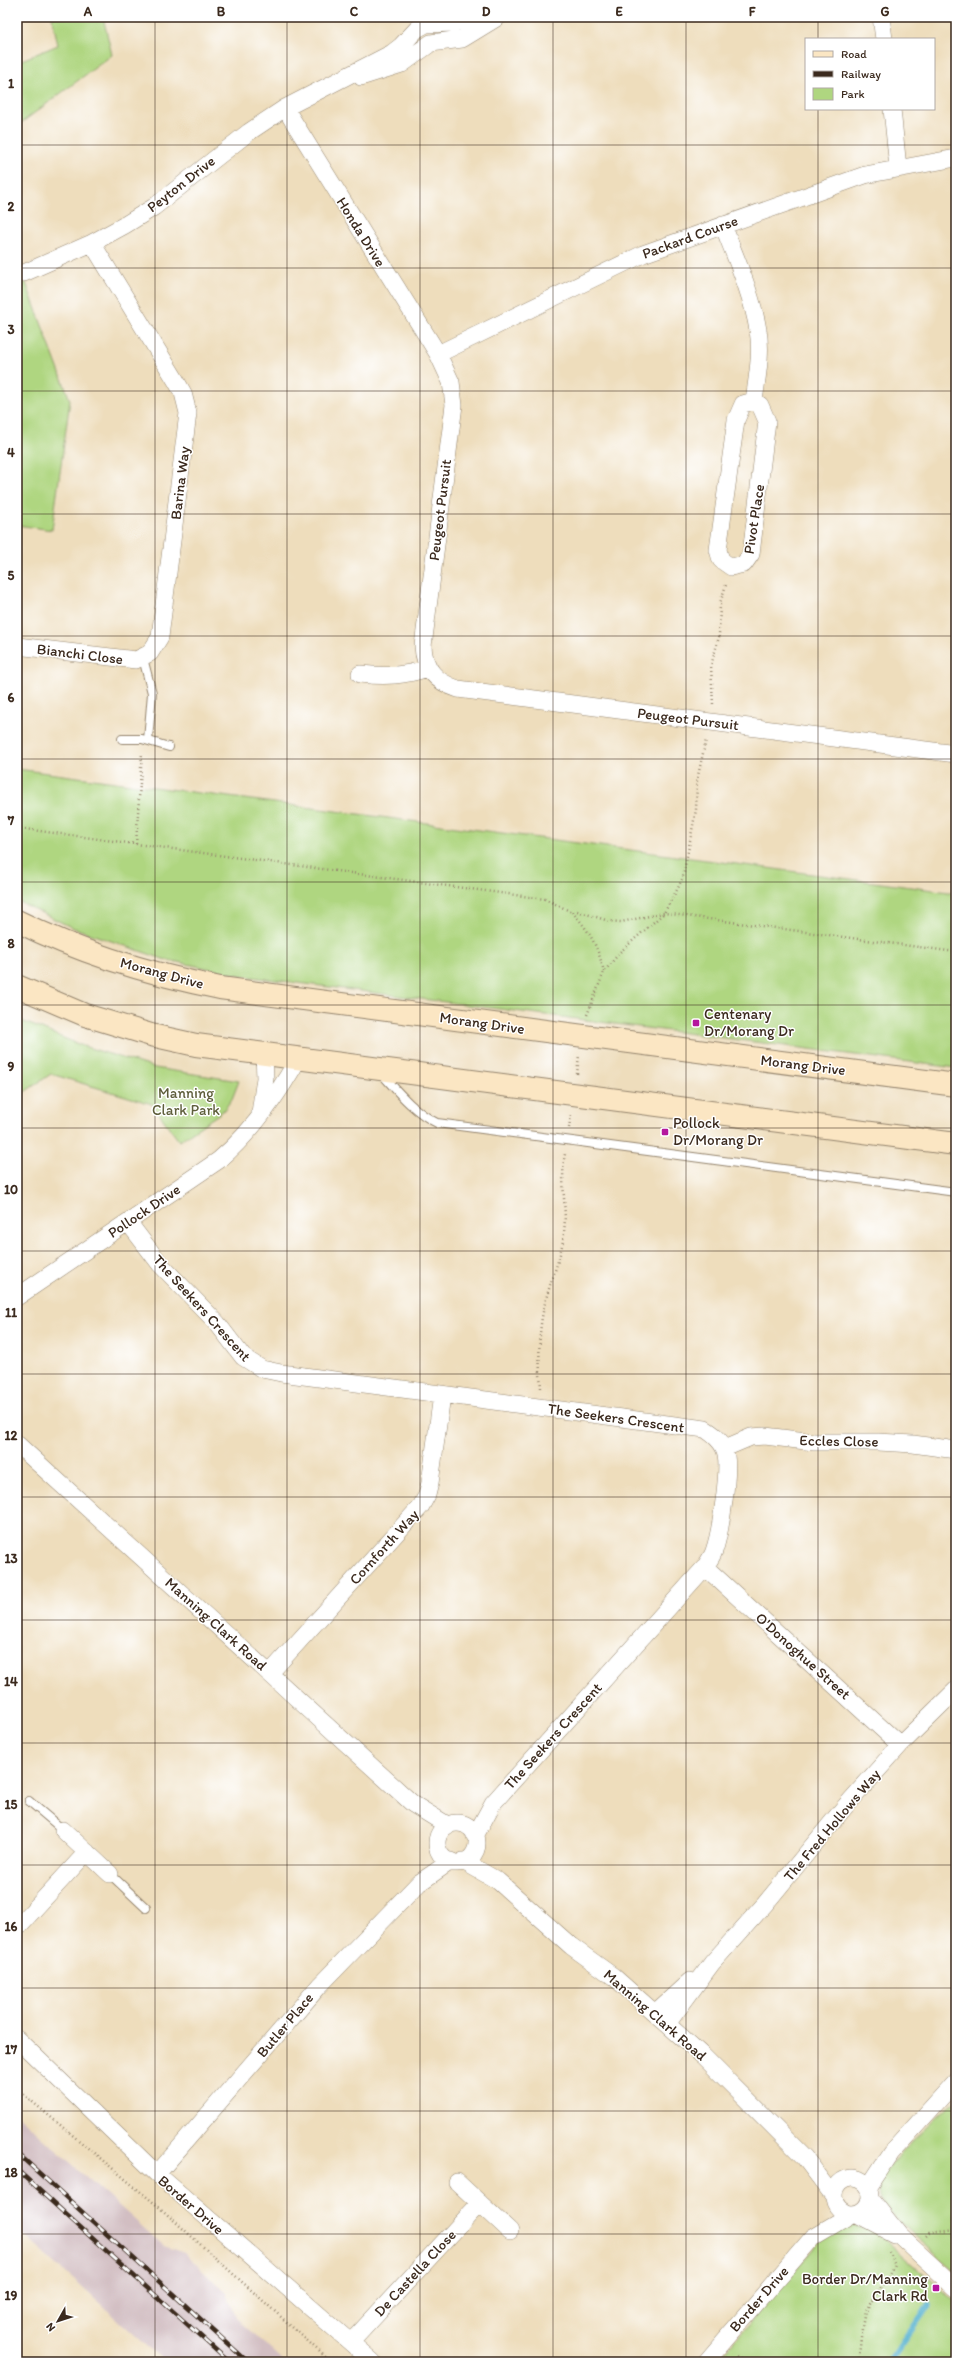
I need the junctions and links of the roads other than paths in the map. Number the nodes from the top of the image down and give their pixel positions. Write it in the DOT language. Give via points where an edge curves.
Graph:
graph roads {
  1 [pos="474,17"];
  2 [pos="498,17"];
  3 [pos="880,17"];
  4 [pos="421,21"];
  5 [pos="884,38"];
  6 [pos="431,43"];
  7 [pos="332,84"];
  8 [pos="285,108"];
  9 [pos="892,110"];
  10 [pos="956,158"];
  11 [pos="898,168"];
  12 [pos="724,225"];
  13 [pos="92,243"];
  14 [pos="24,273"];
  15 [pos="438,354"];
  16 [pos="754,401"];
  17 [pos="17,646"];
  18 [pos="143,658"];
  19 [pos="428,668"];
  20 [pos="360,674"];
  21 [pos="122,739"];
  22 [pos="148,740"];
  23 [pos="169,747"];
  24 [pos="956,754"];
  25 [pos="17,921"];
  26 [pos="17,986"];
  27 [pos="264,1054"];
  28 [pos="298,1059"];
  29 [pos="378,1070"];
  30 [pos="956,1085"];
  31 [pos="260,1114"];
  32 [pos="956,1144"];
  33 [pos="956,1192"];
  34 [pos="128,1222"];
  35 [pos="17,1297"];
  36 [pos="442,1395"];
  37 [pos="17,1444"];
  38 [pos="725,1448"];
  39 [pos="956,1450"];
  40 [pos="705,1567"];
  41 [pos="270,1673"];
  42 [pos="956,1690"];
  43 [pos="900,1744"];
  44 [pos="30,1801"];
  45 [pos="493,1803"];
  46 [pos="63,1830"];
  47 [pos="475,1842"];
  48 [pos="450,1843"];
  49 [pos="87,1852"];
  50 [pos="110,1874"];
  51 [pos="498,1881"];
  52 [pos="146,1908"];
  53 [pos="17,1928"];
  54 [pos="661,2019"];
  55 [pos="17,2039"];
  56 [pos="956,2081"];
  57 [pos="891,2153"];
  58 [pos="805,2158"];
  59 [pos="157,2174"];
  60 [pos="848,2179"];
  61 [pos="457,2182"];
  62 [pos="869,2193"];
  63 [pos="834,2198"];
  64 [pos="480,2204"];
  65 [pos="853,2214"];
  66 [pos="510,2231"];
  67 [pos="900,2236"];
  68 [pos="813,2237"];
  69 [pos="956,2288"];
  70 [pos="350,2342"];
  71 [pos="372,2362"];
  72 [pos="706,2362"];
  1 -- 4 [label="street" via="455,23"];
  2 -- 6 [label="street, Peyton Drive" via="462,39"];
  3 -- 5 [label="street"];
  4 -- 6 [label="street"];
  4 -- 7 [label="street, Peyton Drive" via="401,46"];
  6 -- 7 [label="street, Peyton Drive" via="402,64"];
  7 -- 8 [label="street, Peyton Drive"];
  8 -- 13 [label="street, Peyton Drive" via="249,132 154,207"];
  8 -- 15 [label="street, Honda Drive"];
  9 -- 11 [label="street"];
  10 -- 11 [label="street, Packard Course"];
  11 -- 12 [label="street, Packard Course" via="865,175"];
  12 -- 15 [label="street, Packard Course" via="625,262"];
  12 -- 16 [label="street" via="758,331 759,359"];
  13 -- 14 [label="street, Peyton Drive"];
  13 -- 18 [label="street, Barina Way" via="183,393 188,412 160,637 153,649"];
  15 -- 19 [label="street, Peugeot Pursuit" via="451,382 454,405 423,646"];
  16 -- 16 [label="street, Pivot Place" via="743,404 738,412 718,550 721,560 731,567 737,567 748,560 752,544 767,421 760,405"];
  17 -- 18 [label="street, Bianchi Close" via="127,660"];
  18 -- 22 [label="lane" via="152,692"];
  19 -- 20 [label="street" via="411,674 388,677"];
  19 -- 24 [label="street, Peugeot Pursuit" via="439,681 458,689"];
  21 -- 22 [label="lane"];
  22 -- 23 [label="lane"];
  25 -- 30 [label="main road, Morang Drive" via="70,945 132,967 212,987"];
  26 -- 27 [label="main road" via="85,1015 152,1036"];
  27 -- 28 [label="main road"];
  27 -- 31 [label="street, Pollock Drive" via="265,1078"];
  28 -- 29 [label="main road"];
  28 -- 31 [label="street, Pollock Drive" via="284,1084"];
  29 -- 32 [label="main road"];
  29 -- 33 [label="lane" via="413,1108 437,1123"];
  31 -- 34 [label="street, Pollock Drive" via="247,1134 219,1160"];
  34 -- 35 [label="street, Pollock Drive"];
  34 -- 36 [label="street, The Seekers Crescent" via="175,1281 204,1308 251,1364 281,1373"];
  36 -- 38 [label="street, The Seekers Crescent" via="705,1429 720,1440"];
  36 -- 41 [label="street, Cornforth Way" via="430,1483 420,1506"];
  37 -- 41 [label="street, Manning Clark Road"];
  38 -- 39 [label="street, Eccles Close" via="751,1437 765,1436 814,1442 906,1444"];
  38 -- 40 [label="street, The Seekers Crescent" via="728,1463 718,1537 714,1553"];
  40 -- 43 [label="street, O'Donoghue Street"];
  40 -- 45 [label="street, The Seekers Crescent"];
  41 -- 48 [label="street, Manning Clark Road" via="413,1804"];
  42 -- 43 [label="street, The Fred Hollows Way"];
  43 -- 54 [label="street, The Fred Hollows Way" via="842,1809 765,1904"];
  44 -- 46 [label="lane"];
  45 -- 47 [label="street, The Seekers Crescent"];
  45 -- 48 [label="street, The Seekers Crescent"];
  46 -- 49 [label="street"];
  47 -- 48 [label="street, Manning Clark Road" via="472,1830"];
  47 -- 48 [label="street, The Seekers Crescent" via="468,1858"];
  47 -- 51 [label="street, Manning Clark Road"];
  48 -- 51 [label="street, Manning Clark Road"];
  48 -- 59 [label="street, Butler Place" via="419,1883 319,1986"];
  49 -- 50 [label="street"];
  49 -- 53 [label="street"];
  50 -- 52 [label="lane"];
  51 -- 54 [label="street, Manning Clark Road" via="571,1946 614,1977"];
  54 -- 58 [label="street, Manning Clark Road" via="703,2056"];
  55 -- 59 [label="street, Border Drive"];
  56 -- 57 [label="street"];
  57 -- 60 [label="street"];
  57 -- 62 [label="street"];
  58 -- 60 [label="street, Manning Clark Road"];
  58 -- 63 [label="street, Manning Clark Road"];
  59 -- 70 [label="street, Border Drive"];
  60 -- 62 [label="street" via="865,2183"];
  60 -- 63 [label="street" via="835,2189"];
  61 -- 64 [label="street"];
  62 -- 65 [label="street" via="865,2208"];
  62 -- 67 [label="street"];
  63 -- 65 [label="street" via="840,2210"];
  63 -- 68 [label="street, Border Drive"];
  64 -- 66 [label="street"];
  64 -- 70 [label="street, De Castella Close"];
  65 -- 67 [label="street"];
  65 -- 68 [label="street, Border Drive"];
  67 -- 69 [label="street"];
  68 -- 72 [label="street, Border Drive"];
  70 -- 71 [label="street, Border Drive"];
}
